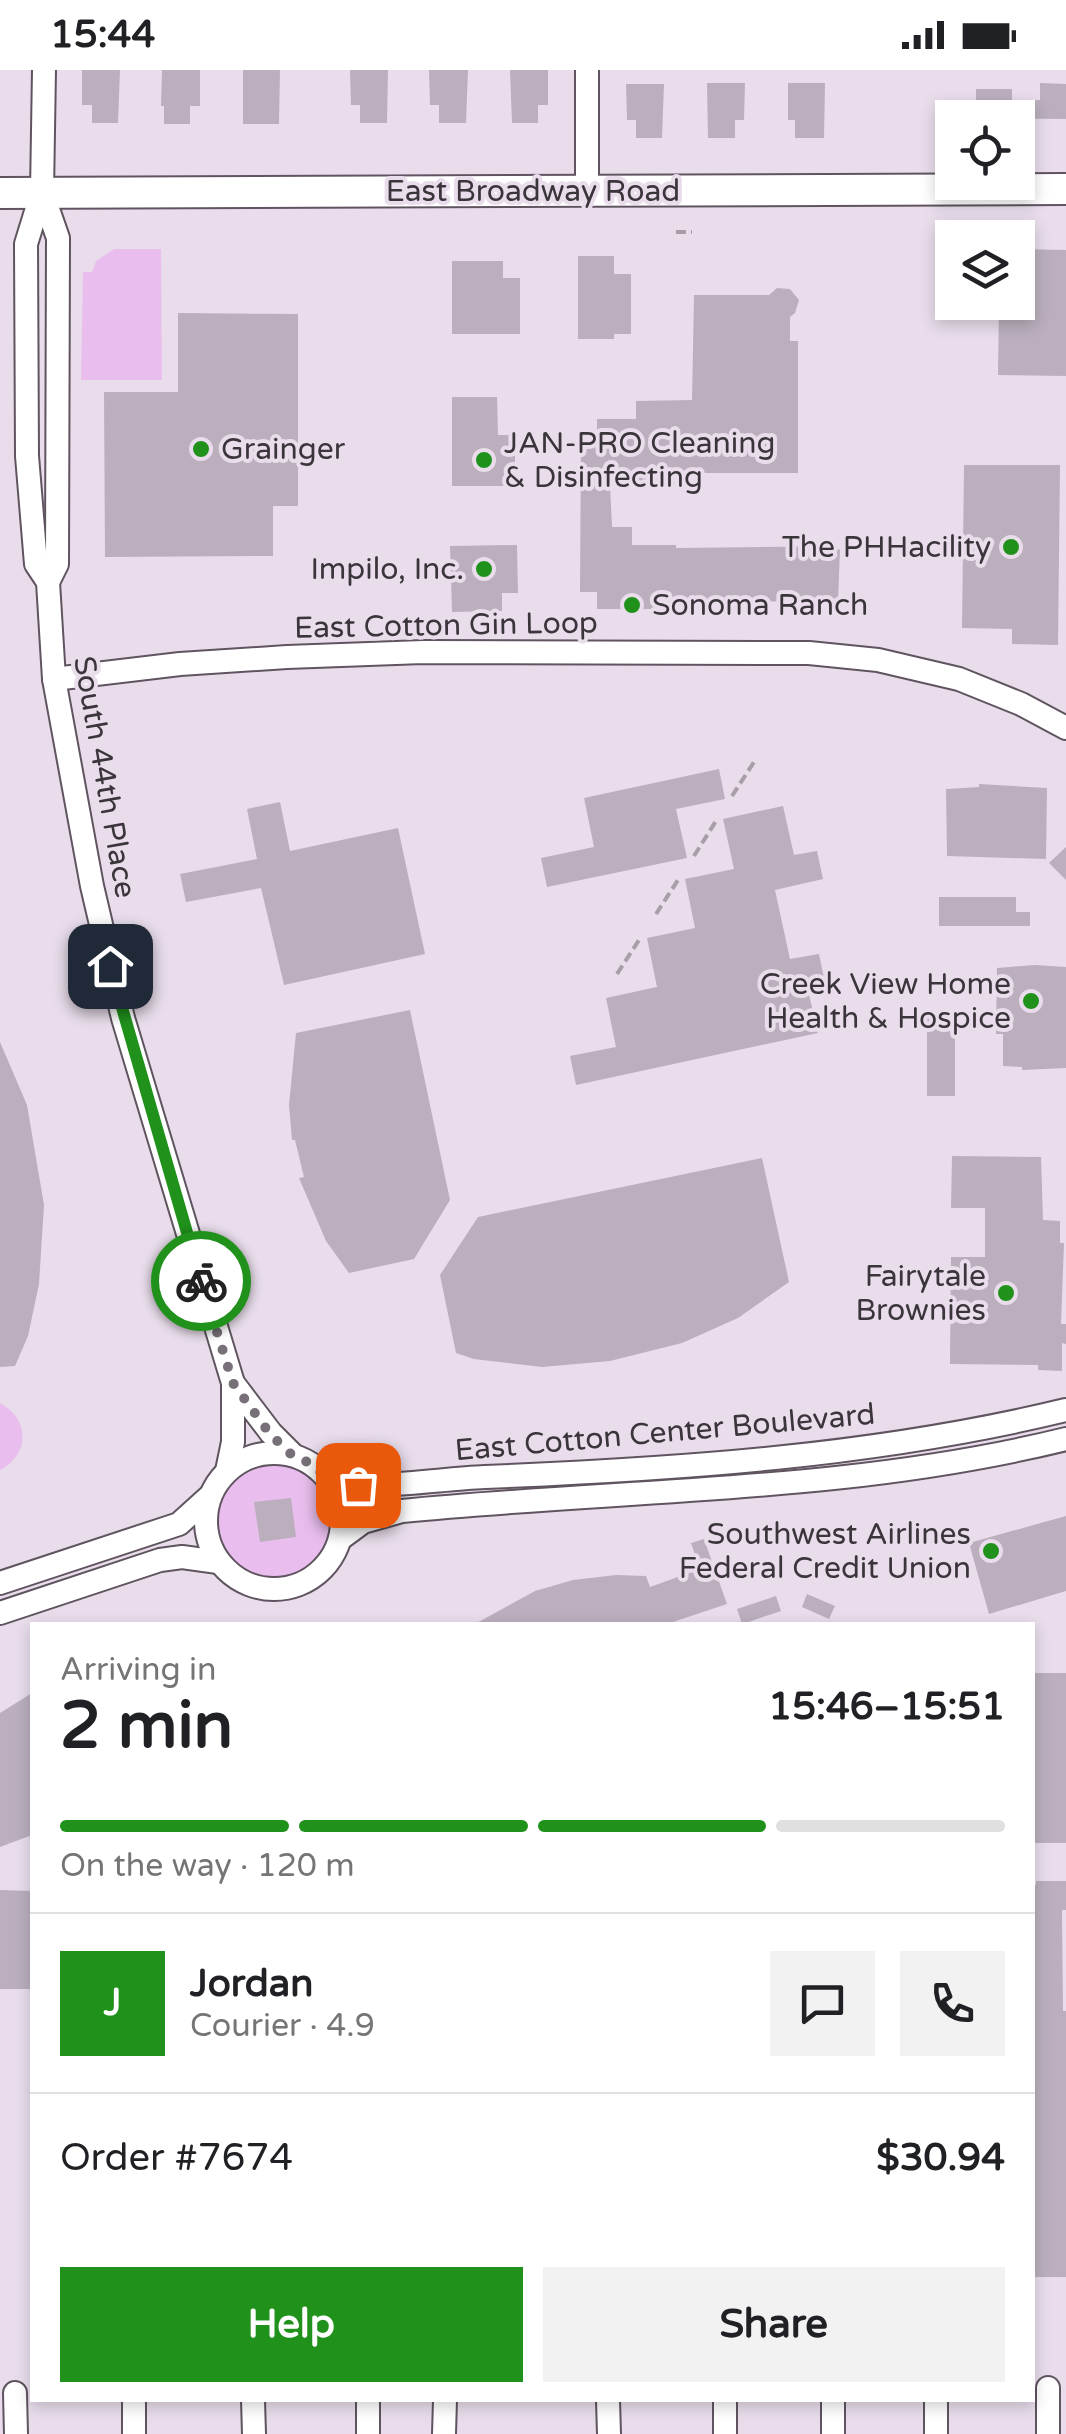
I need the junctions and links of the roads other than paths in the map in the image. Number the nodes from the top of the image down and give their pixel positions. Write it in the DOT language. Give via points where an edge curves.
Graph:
graph roads {
  1 [pos="44,70"];
  2 [pos="587,70"];
  3 [pos="1066,189"];
  4 [pos="588,191"];
  5 [pos="0,192"];
  6 [pos="42,192"];
  7 [pos="48,582"];
  8 [pos="54,678"];
  9 [pos="1066,728"];
  10 [pos="233,1383"];
  11 [pos="1066,1410"];
  12 [pos="1066,1439"];
  13 [pos="293,1456"];
  14 [pos="643,1468"];
  15 [pos="227,1471"];
  16 [pos="327,1478"];
  17 [pos="210,1496"];
  18 [pos="489,1504"];
  19 [pos="340,1539"];
  20 [pos="218,1562"];
  21 [pos="0,1583"];
  22 [pos="0,1613"];
  23 [pos="1049,2388"];
  24 [pos="16,2393"];
  25 [pos="134,2402"];
  26 [pos="252,2402"];
  27 [pos="368,2402"];
  28 [pos="445,2402"];
  29 [pos="608,2402"];
  30 [pos="726,2402"];
  31 [pos="833,2402"];
  32 [pos="936,2402"];
  33 [pos="16,2434"];
  34 [pos="134,2434"];
  35 [pos="254,2434"];
  36 [pos="368,2434"];
  37 [pos="444,2434"];
  38 [pos="609,2434"];
  39 [pos="725,2434"];
  40 [pos="833,2434"];
  41 [pos="936,2434"];
  42 [pos="1048,2434"];
  1 -- 6 [label="street, South 44th Place"];
  2 -- 4 [label="street"];
  3 -- 4 [label="main road, East Broadway Road"];
  4 -- 6 [label="main road, East Broadway Road"];
  5 -- 6 [label="main road, East Broadway Road"];
  6 -- 7 [label="street, South 44th Place" via="59,244 58,564"];
  6 -- 7 [label="street, South 44th Place" via="26,237 27,456 36,564"];
  7 -- 8 [label="street, South 44th Place"];
  8 -- 9 [label="street, East Cotton Gin Loop" via="287,656 809,653 878,660 959,680"];
  8 -- 10 [label="street, South 44th Place" via="123,1018"];
  10 -- 13 [label="street, South 44th Place"];
  10 -- 15 [label="street, South 44th Place" via="234,1442"];
  11 -- 14 [label="street, East Cotton Center Boulevard" via="854,1450"];
  12 -- 18 [label="street, East Cotton Center Boulevard" via="807,1482"];
  13 -- 15 [label="street" via="254,1456"];
  13 -- 16 [label="street, East Cotton Center Boulevard"];
  14 -- 16 [label="street, East Cotton Center Boulevard" via="378,1486"];
  14 -- 18 [label="street" via="616,1484 529,1490"];
  15 -- 17 [label="street"];
  16 -- 19 [label="street" via="341,1508"];
  17 -- 20 [label="street" via="205,1531"];
  17 -- 21 [label="street" via="178,1524"];
  18 -- 19 [label="street, East Cotton Center Boulevard" via="385,1514"];
  19 -- 20 [label="street, East Cotton Center Boulevard" via="323,1569 286,1589 245,1584"];
  20 -- 22 [label="street, East Cotton Center Boulevard" via="160,1560"];
  23 -- 42 [label="street"];
  24 -- 33 [label="street"];
  25 -- 34 [label="street"];
  26 -- 35 [label="street"];
  27 -- 36 [label="street"];
  28 -- 37 [label="street"];
  29 -- 38 [label="street"];
  30 -- 39 [label="street"];
  31 -- 40 [label="street"];
  32 -- 41 [label="street"];
}
